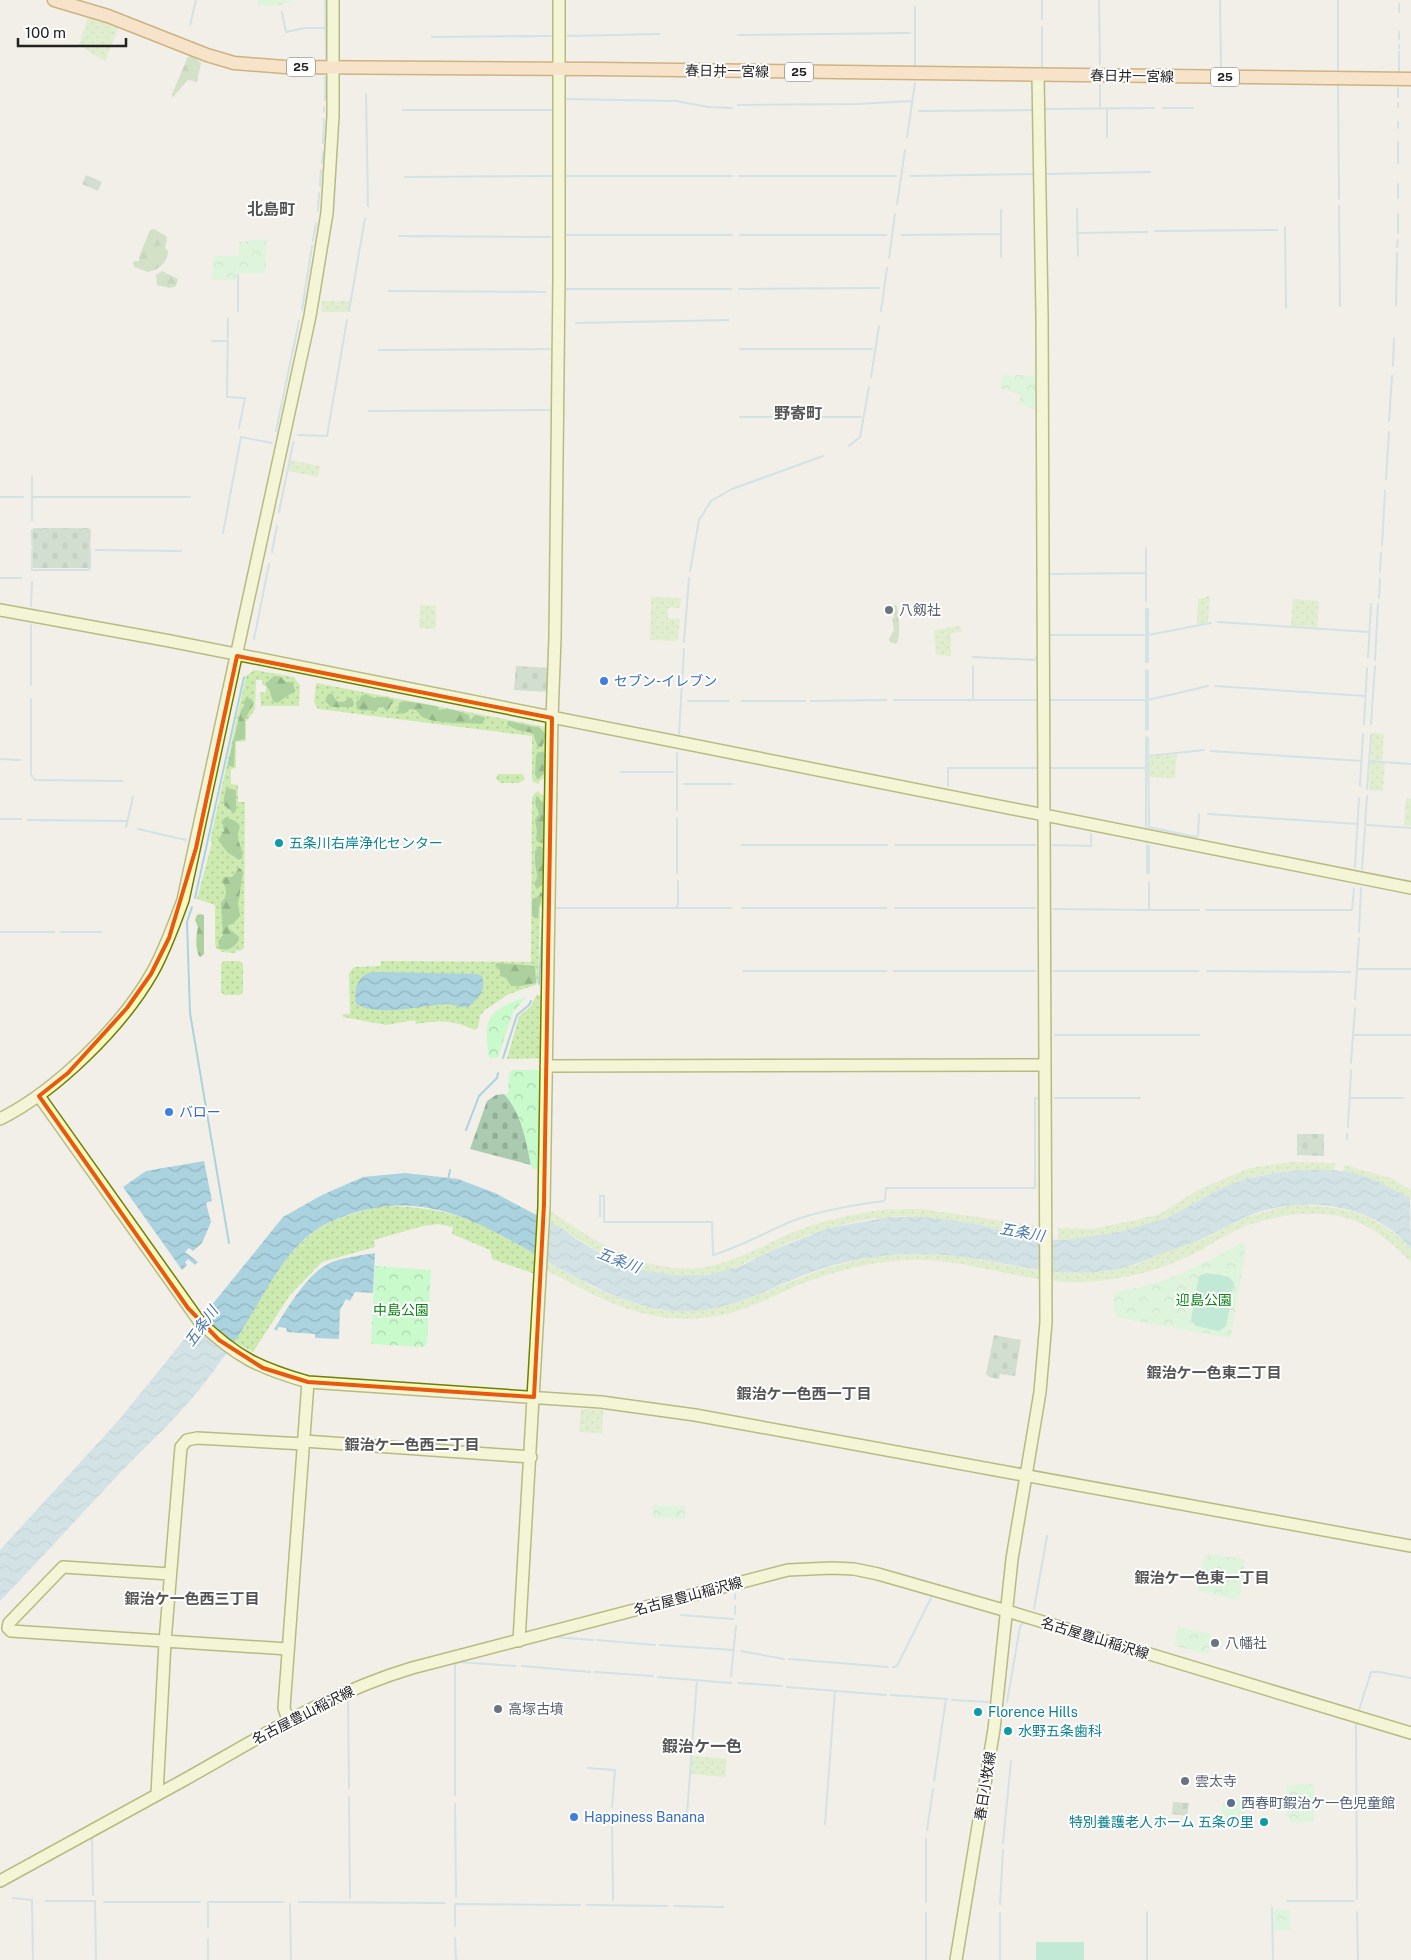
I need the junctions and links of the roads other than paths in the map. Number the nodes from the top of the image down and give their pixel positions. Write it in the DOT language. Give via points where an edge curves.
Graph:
graph roads {
  1 [pos="54,0"];
  2 [pos="334,0"];
  3 [pos="559,0"];
  4 [pos="334,68"];
  5 [pos="560,69"];
  6 [pos="1038,75"];
  7 [pos="1411,79"];
  8 [pos="0,610"];
  9 [pos="237,656"];
  10 [pos="552,718"];
  11 [pos="1043,815"];
  12 [pos="1411,888"];
  13 [pos="1045,1065"];
  14 [pos="546,1066"];
  15 [pos="40,1096"];
  16 [pos="0,1119"];
  17 [pos="308,1382"];
  18 [pos="534,1397"];
  19 [pos="304,1443"];
  20 [pos="530,1457"];
  21 [pos="1026,1476"];
  22 [pos="1411,1546"];
  23 [pos="170,1574"];
  24 [pos="1007,1611"];
  25 [pos="519,1641"];
  26 [pos="165,1642"];
  27 [pos="288,1649"];
  28 [pos="288,1720"];
  29 [pos="1411,1733"];
  30 [pos="157,1794"];
  31 [pos="0,1881"];
  32 [pos="956,1960"];
  1 -- 4 [label="main road, 春日井一宮線 / 25" via="108,16 234,63"];
  2 -- 4 [label="street"];
  3 -- 5 [label="street"];
  4 -- 5 [label="main road, 春日井一宮線 / 25"];
  4 -- 9 [label="street" via="327,213 310,316"];
  5 -- 6 [label="main road, 春日井一宮線 / 25"];
  5 -- 10 [label="street"];
  6 -- 7 [label="main road, 春日井一宮線 / 25"];
  6 -- 11 [label="street, 春日小牧線"];
  8 -- 9 [label="street"];
  9 -- 10 [label="street"];
  9 -- 15 [label="street" via="194,857 169,938 151,974 127,1008 68,1073"];
  10 -- 11 [label="street"];
  10 -- 14 [label="street"];
  11 -- 12 [label="street"];
  11 -- 13 [label="street, 春日小牧線"];
  13 -- 14 [label="street"];
  13 -- 21 [label="street, 春日小牧線" via="1043,1363"];
  14 -- 18 [label="street" via="544,1207"];
  15 -- 16 [label="street"];
  15 -- 17 [label="street" via="188,1308 219,1340 242,1357 263,1368"];
  17 -- 18 [label="street"];
  17 -- 19 [label="street"];
  18 -- 20 [label="street"];
  18 -- 21 [label="street" via="695,1414"];
  19 -- 20 [label="street"];
  19 -- 23 [label="street" via="191,1438 184,1444 179,1453"];
  19 -- 27 [label="street"];
  20 -- 25 [label="street"];
  21 -- 22 [label="street"];
  21 -- 24 [label="street, 春日小牧線"];
  23 -- 26 [label="street"];
  23 -- 26 [label="street" via="63,1567 8,1626 11,1631"];
  24 -- 25 [label="street, 名古屋豊山稲沢線" via="854,1569 804,1568"];
  24 -- 29 [label="street, 名古屋豊山稲沢線"];
  24 -- 32 [label="street, 春日小牧線" via="991,1753"];
  25 -- 28 [label="street, 名古屋豊山稲沢線" via="384,1677"];
  26 -- 27 [label="street"];
  26 -- 30 [label="street"];
  27 -- 28 [label="street" via="284,1708"];
  28 -- 30 [label="street, 名古屋豊山稲沢線"];
  30 -- 31 [label="street, 名古屋豊山稲沢線"];
}
